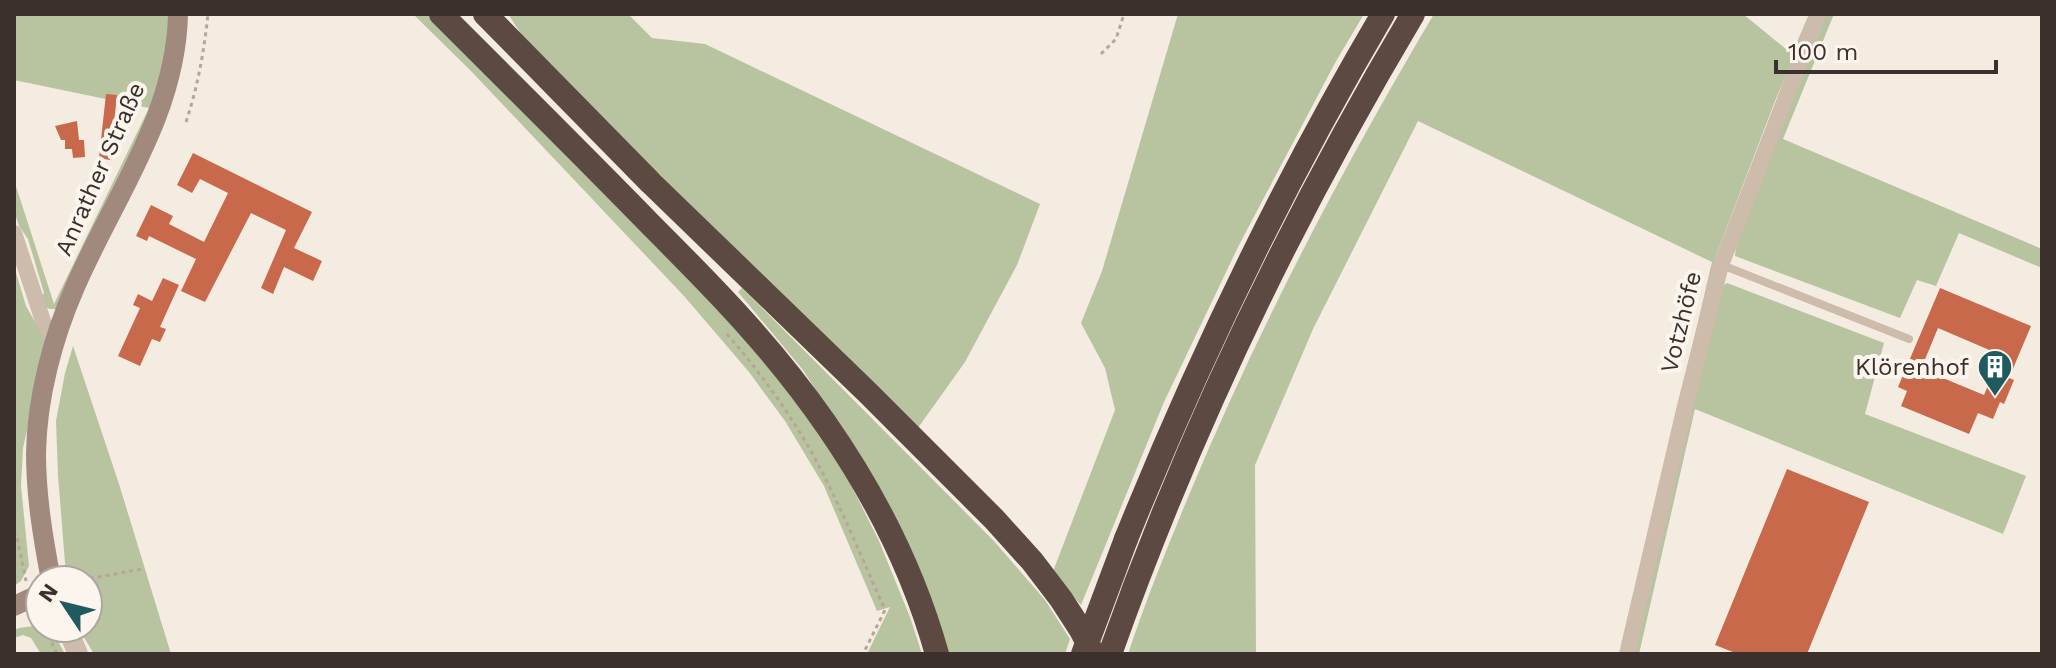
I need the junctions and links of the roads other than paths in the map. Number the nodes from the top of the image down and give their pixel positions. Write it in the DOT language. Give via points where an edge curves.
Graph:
graph roads {
  1 [pos="178,14"];
  2 [pos="441,14"];
  3 [pos="485,14"];
  4 [pos="1383,14"];
  5 [pos="1413,14"];
  6 [pos="1818,14"];
  7 [pos="14,233"];
  8 [pos="1721,265"];
  9 [pos="1909,339"];
  10 [pos="55,342"];
  11 [pos="48,564"];
  12 [pos="937,654"];
  13 [pos="1083,654"];
  14 [pos="1093,654"];
  15 [pos="1110,654"];
  16 [pos="1627,654"];
  1 -- 10 [label="main road, Anrather Straße" via="160,110 75,287"];
  2 -- 12 [label="highway" via="709,284 791,377 879,509 914,585"];
  3 -- 14 [label="highway" via="987,512 1039,570"];
  4 -- 13 [label="highway, bridge" via="1230,301 1126,539"];
  5 -- 15 [label="highway" via="1328,163 1256,306 1195,439"];
  6 -- 8 [label="street, Votzhöfe"];
  7 -- 10 [label="street"];
  8 -- 9 [label="lane"];
  8 -- 16 [label="street, Votzhöfe"];
  10 -- 11 [label="main road, Anrather Straße" via="36,451"];
}
